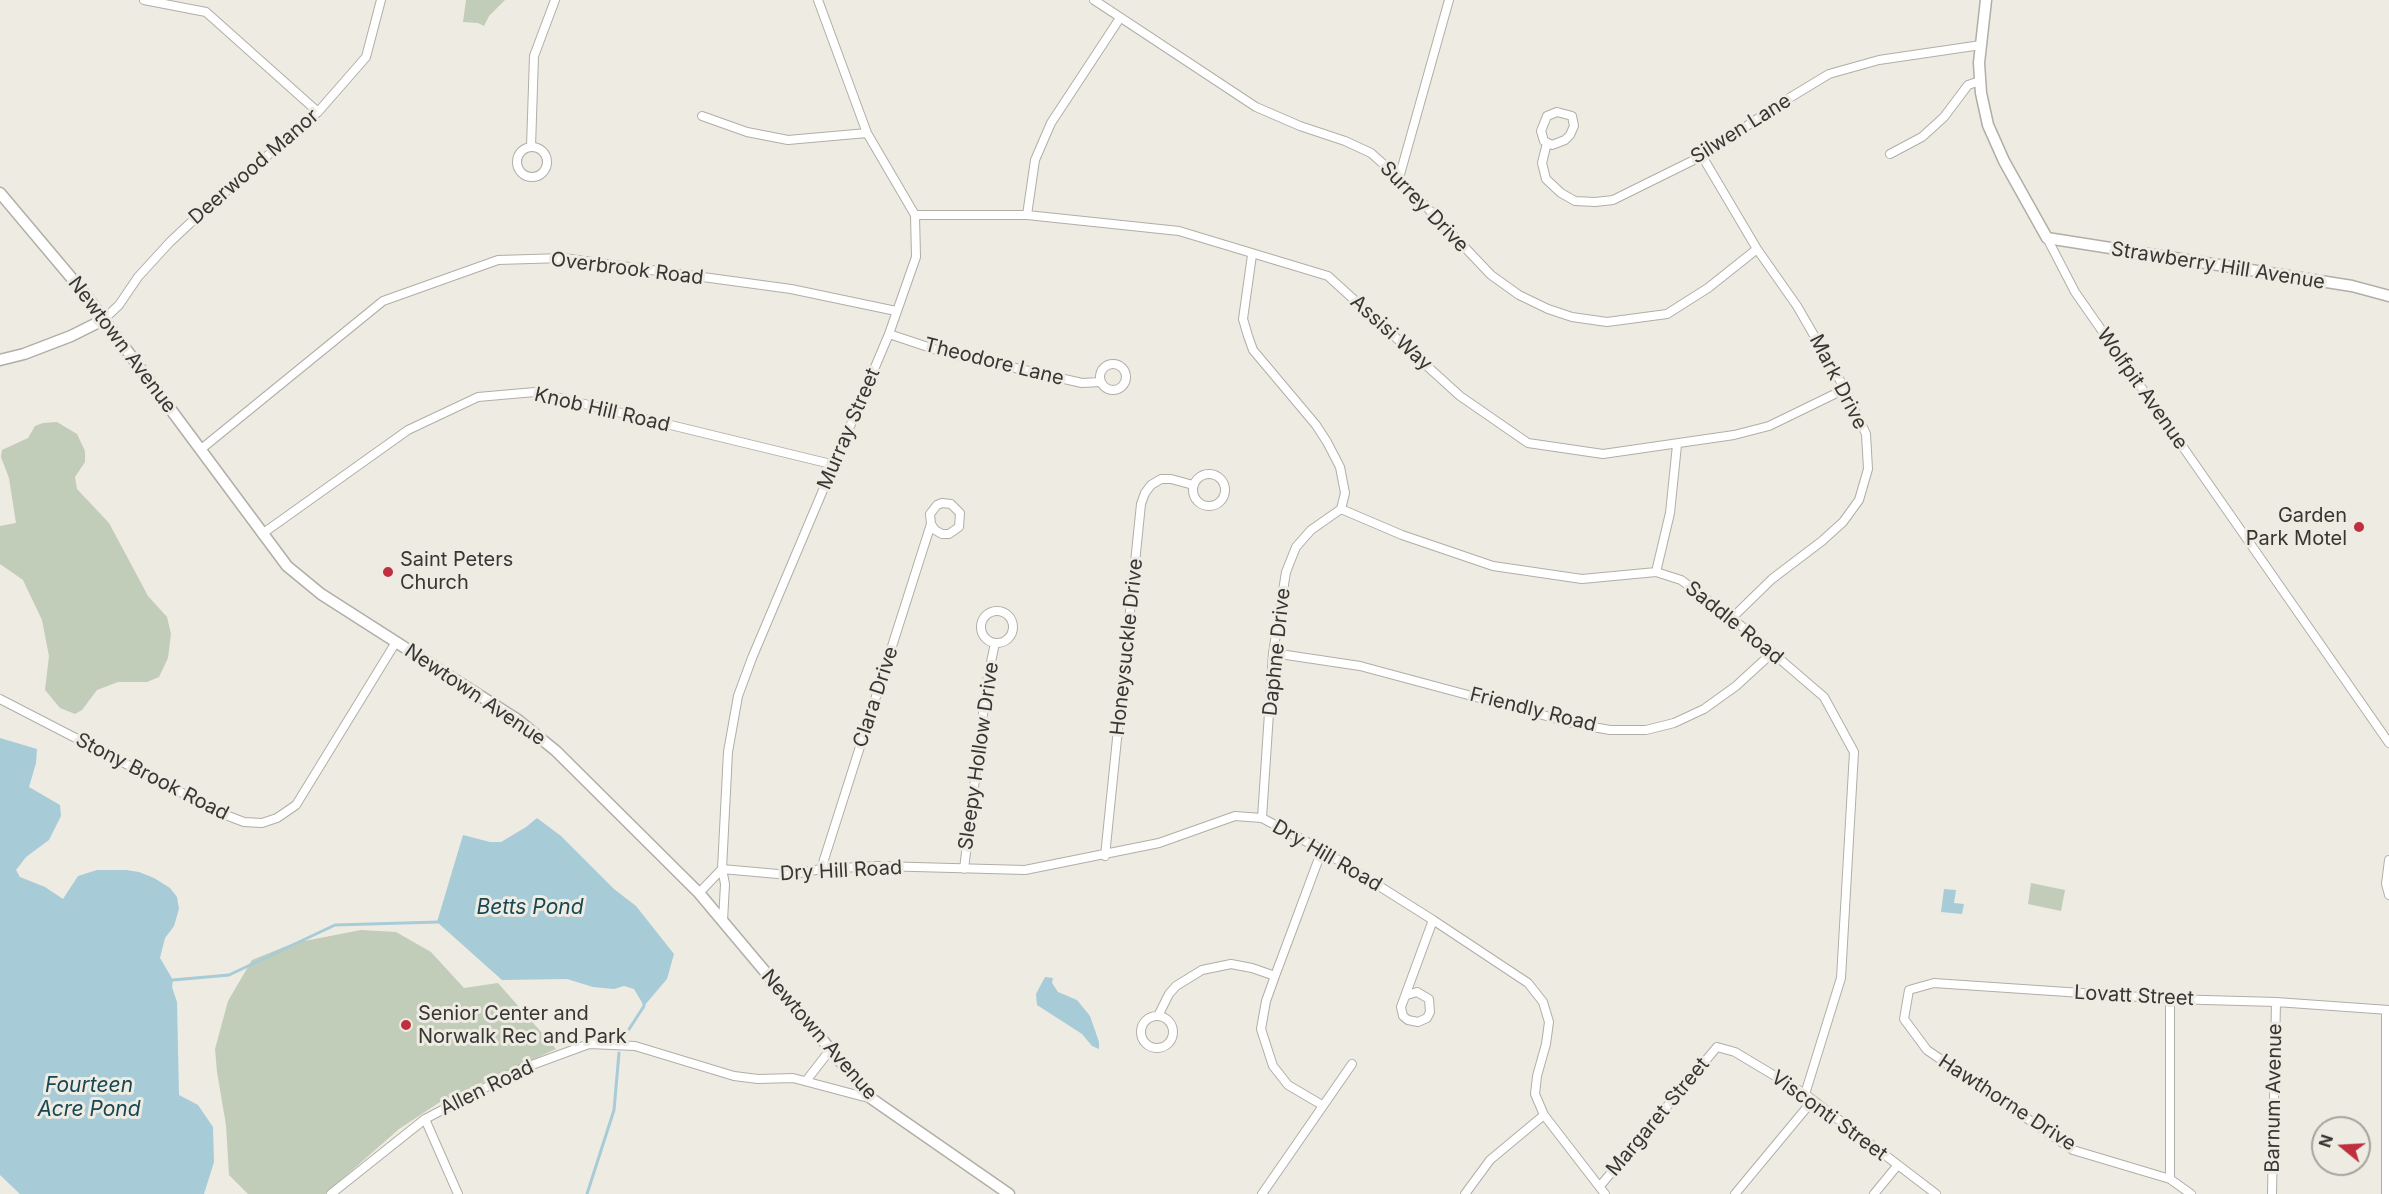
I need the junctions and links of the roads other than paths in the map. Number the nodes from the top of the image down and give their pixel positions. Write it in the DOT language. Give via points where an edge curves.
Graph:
graph roads {
  1 [pos="150,0"];
  2 [pos="381,0"];
  3 [pos="555,0"];
  4 [pos="818,0"];
  5 [pos="1094,0"];
  6 [pos="1449,0"];
  7 [pos="1986,0"];
  8 [pos="1120,18"];
  9 [pos="1981,45"];
  10 [pos="1980,81"];
  11 [pos="318,112"];
  12 [pos="702,116"];
  13 [pos="867,133"];
  14 [pos="1547,143"];
  15 [pos="531,147"];
  16 [pos="1890,154"];
  17 [pos="1701,156"];
  18 [pos="1399,178"];
  19 [pos="0,192"];
  20 [pos="1027,214"];
  21 [pos="915,215"];
  22 [pos="2047,238"];
  23 [pos="1757,249"];
  24 [pos="1252,255"];
  25 [pos="2389,296"];
  26 [pos="896,311"];
  27 [pos="103,320"];
  28 [pos="889,333"];
  29 [pos="0,360"];
  30 [pos="1100,382"];
  31 [pos="1845,389"];
  32 [pos="1677,445"];
  33 [pos="200,450"];
  34 [pos="835,465"];
  35 [pos="1193,485"];
  36 [pos="1341,509"];
  37 [pos="931,524"];
  38 [pos="262,534"];
  39 [pos="1656,572"];
  40 [pos="1732,618"];
  41 [pos="396,642"];
  42 [pos="995,643"];
  43 [pos="1772,652"];
  44 [pos="1274,653"];
  45 [pos="0,699"];
  46 [pos="2389,744"];
  47 [pos="1262,818"];
  48 [pos="1322,850"];
  49 [pos="1105,856"];
  50 [pos="2389,860"];
  51 [pos="722,869"];
  52 [pos="821,869"];
  53 [pos="964,869"];
  54 [pos="699,893"];
  55 [pos="2389,895"];
  56 [pos="1433,920"];
  57 [pos="723,921"];
  58 [pos="1275,976"];
  59 [pos="1407,995"];
  60 [pos="2170,999"];
  61 [pos="2276,1002"];
  62 [pos="2388,1010"];
  63 [pos="1158,1016"];
  64 [pos="1904,1019"];
  65 [pos="1717,1047"];
  66 [pos="830,1050"];
  67 [pos="1352,1064"];
  68 [pos="806,1081"];
  69 [pos="1805,1094"];
  70 [pos="872,1099"];
  71 [pos="1813,1100"];
  72 [pos="1322,1105"];
  73 [pos="1544,1115"];
  74 [pos="425,1119"];
  75 [pos="1897,1166"];
  76 [pos="2170,1179"];
  77 [pos="1602,1190"];
  78 [pos="331,1194"];
  79 [pos="458,1194"];
  80 [pos="1009,1194"];
  81 [pos="1262,1194"];
  82 [pos="1465,1194"];
  83 [pos="1735,1194"];
  84 [pos="1874,1194"];
  85 [pos="1936,1194"];
  86 [pos="2191,1194"];
  87 [pos="2271,1194"];
  88 [pos="2386,1194"];
  1 -- 11 [label="street" via="206,12"];
  2 -- 11 [label="street, Deerwood Manor" via="366,57"];
  3 -- 15 [label="street" via="534,56"];
  4 -- 13 [label="street, Murray Street"];
  5 -- 8 [label="street, Surrey Drive"];
  6 -- 18 [label="street"];
  7 -- 9 [label="main road, Wolfpit Avenue"];
  8 -- 18 [label="street, Surrey Drive" via="1256,107 1371,153"];
  8 -- 20 [label="street" via="1051,123 1035,160"];
  9 -- 10 [label="main road, Wolfpit Avenue"];
  9 -- 17 [label="street, Silwen Lane" via="1879,60 1829,74"];
  10 -- 16 [label="street" via="1968,85 1944,117 1922,137"];
  10 -- 22 [label="main road, Wolfpit Avenue" via="1994,141"];
  11 -- 27 [label="street, Deerwood Manor" via="170,242"];
  12 -- 13 [label="street" via="747,132 788,140"];
  13 -- 21 [label="street, Murray Street"];
  14 -- 17 [label="street, Silwen Lane" via="1542,163 1546,179 1575,201 1613,200"];
  17 -- 23 [label="street, Mark Drive"];
  18 -- 23 [label="street, Surrey Drive" via="1491,276 1519,295 1572,317 1606,322 1667,315"];
  19 -- 27 [label="main road, Newtown Avenue"];
  20 -- 21 [label="street, Assisi Way"];
  20 -- 24 [label="street, Assisi Way" via="1179,231"];
  21 -- 26 [label="street, Murray Street" via="916,257"];
  22 -- 25 [label="main road, Strawberry Hill Avenue" via="2352,286"];
  22 -- 46 [label="street, Wolfpit Avenue" via="2075,292"];
  23 -- 31 [label="street, Mark Drive" via="1797,306"];
  24 -- 32 [label="street, Assisi Way" via="1328,276 1460,396 1528,443 1604,454"];
  24 -- 36 [label="street" via="1243,319 1248,336 1253,350 1327,442 1340,467 1345,493"];
  26 -- 28 [label="street, Murray Street"];
  26 -- 33 [label="street, Overbrook Road" via="790,289 563,258 498,260 383,301"];
  27 -- 29 [label="main road" via="24,354"];
  27 -- 33 [label="main road, Newtown Avenue"];
  28 -- 30 [label="street, Theodore Lane" via="951,353 1082,383"];
  28 -- 34 [label="street, Murray Street"];
  31 -- 32 [label="street, Assisi Way" via="1769,426"];
  31 -- 40 [label="street, Mark Drive" via="1866,434 1868,469 1859,500 1822,542 1772,579"];
  32 -- 39 [label="street" via="1670,513"];
  33 -- 38 [label="main road, Newtown Avenue"];
  34 -- 38 [label="street, Knob Hill Road" via="535,392 478,397 408,429"];
  34 -- 51 [label="street, Murray Street" via="738,696 728,752"];
  35 -- 35 [label="street" via="1193,496 1201,505 1218,505 1224,498 1226,489 1215,475 1198,477"];
  35 -- 49 [label="street, Honeysuckle Drive" via="1161,479 1151,485 1142,504"];
  36 -- 39 [label="street, Saddle Road" via="1492,566 1582,579"];
  36 -- 44 [label="street, Daphne Drive" via="1311,530 1296,547 1286,572"];
  37 -- 52 [label="street, Clara Drive"];
  38 -- 41 [label="main road, Newtown Avenue" via="299,577"];
  39 -- 40 [label="street, Saddle Road" via="1681,580"];
  40 -- 43 [label="street, Saddle Road"];
  41 -- 45 [label="street, Stony Brook Road" via="296,805 262,823 244,822 223,814"];
  41 -- 54 [label="main road, Newtown Avenue" via="518,720 556,751"];
  42 -- 53 [label="street, Sleepy Hollow Drive"];
  43 -- 44 [label="street, Friendly Road" via="1704,709 1646,730 1610,730 1576,724 1360,666"];
  43 -- 69 [label="street, Saddle Road" via="1824,697 1854,752 1841,978"];
  44 -- 47 [label="street, Daphne Drive"];
  47 -- 48 [label="street, Dry Hill Road"];
  47 -- 49 [label="street, Dry Hill Road" via="1235,816 1159,843"];
  48 -- 56 [label="street, Dry Hill Road"];
  48 -- 58 [label="street"];
  49 -- 53 [label="street, Dry Hill Road" via="1025,870"];
  50 -- 55 [label="street"];
  51 -- 52 [label="street, Dry Hill Road" via="789,875"];
  51 -- 54 [label="street"];
  51 -- 57 [label="street, Murray Street"];
  52 -- 53 [label="street, Dry Hill Road"];
  54 -- 57 [label="main road, Newtown Avenue"];
  56 -- 59 [label="street"];
  56 -- 73 [label="street, Dry Hill Road" via="1528,983 1543,1002 1549,1022 1535,1094"];
  57 -- 66 [label="main road, Newtown Avenue"];
  58 -- 63 [label="street" via="1231,964 1202,970 1176,986"];
  58 -- 72 [label="street" via="1261,1029 1264,1046 1288,1085"];
  60 -- 61 [label="street, Lovatt Street"];
  60 -- 64 [label="street, Lovatt Street" via="1934,983 1909,990"];
  60 -- 76 [label="street"];
  61 -- 62 [label="street, Lovatt Street"];
  61 -- 87 [label="street, Barnum Avenue"];
  62 -- 88 [label="street"];
  64 -- 76 [label="street, Hawthorne Drive" via="1927,1050 2073,1150"];
  65 -- 69 [label="street, Visconti Street" via="1735,1052"];
  65 -- 77 [label="street, Margaret Street"];
  66 -- 68 [label="street"];
  66 -- 70 [label="main road, Newtown Avenue"];
  67 -- 72 [label="street"];
  68 -- 70 [label="street, Allen Road"];
  68 -- 74 [label="street, Allen Road" via="734,1076 635,1046 590,1044 521,1069"];
  69 -- 71 [label="street, Visconti Street"];
  70 -- 80 [label="main road, Newtown Avenue"];
  71 -- 75 [label="street, Visconti Street"];
  71 -- 83 [label="street"];
  72 -- 81 [label="street"];
  73 -- 77 [label="street, Dry Hill Road"];
  73 -- 82 [label="street" via="1490,1160"];
  74 -- 78 [label="street, Allen Road"];
  74 -- 79 [label="street"];
  75 -- 84 [label="street"];
  75 -- 85 [label="street, Visconti Street"];
  76 -- 86 [label="street, Hawthorne Drive"];
}
